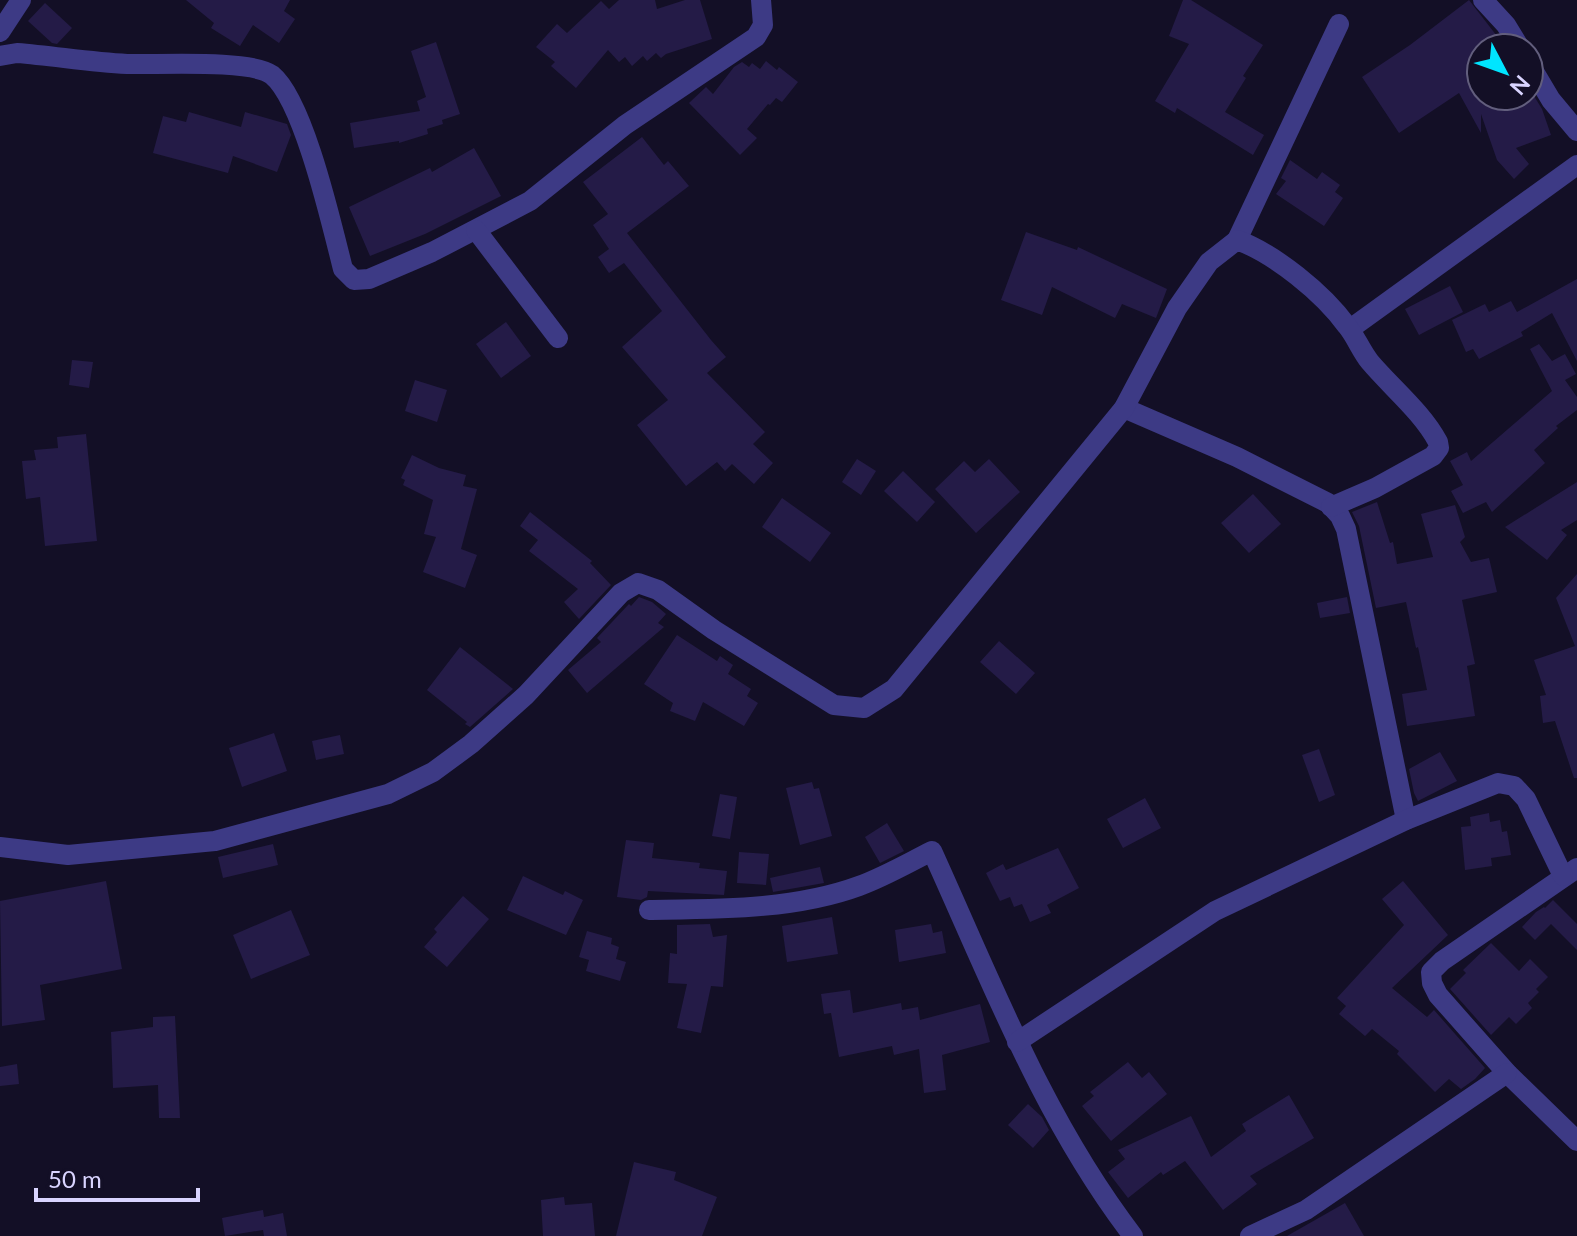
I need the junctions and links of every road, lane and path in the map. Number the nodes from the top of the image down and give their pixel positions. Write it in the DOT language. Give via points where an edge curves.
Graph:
graph roads {
  1 [pos="761,0"];
  2 [pos="1483,0"];
  3 [pos="16,2"];
  4 [pos="1339,24"];
  5 [pos="0,32"];
  6 [pos="1510,32"];
  7 [pos="0,56"];
  8 [pos="1545,90"];
  9 [pos="1577,131"];
  10 [pos="1577,165"];
  11 [pos="476,230"];
  12 [pos="1237,240"];
  13 [pos="1350,329"];
  14 [pos="558,338"];
  15 [pos="1124,408"];
  16 [pos="1331,507"];
  17 [pos="1406,820"];
  18 [pos="0,847"];
  19 [pos="1570,872"];
  20 [pos="649,910"];
  21 [pos="1017,1042"];
  22 [pos="1507,1073"];
  23 [pos="1577,1141"];
  24 [pos="1133,1236"];
  25 [pos="1250,1236"];
  1 -- 11 [label="street" via="763,25 756,37 625,125 530,201"];
  2 -- 6 [label="street"];
  3 -- 5 [label="street"];
  4 -- 12 [label="street"];
  7 -- 11 [label="street" via="245,66 271,74 289,97 319,178 343,269 354,280 369,279"];
  8 -- 9 [label="street"];
  10 -- 13 [label="street"];
  11 -- 14 [label="street"];
  12 -- 13 [label="street" via="1256,247 1328,302"];
  12 -- 15 [label="street" via="1209,262 1177,308"];
  13 -- 16 [label="street" via="1367,359 1439,448 1375,488"];
  15 -- 16 [label="street" via="1237,457"];
  15 -- 18 [label="street" via="894,689 864,708 834,705 658,590 638,583 621,593 526,695 471,744 433,772 388,794 215,841 68,855"];
  16 -- 17 [label="street" via="1346,529"];
  17 -- 19 [label="street" via="1498,783 1514,786"];
  17 -- 21 [label="street" via="1215,911"];
  19 -- 22 [label="street" via="1431,972 1438,995"];
  20 -- 21 [label="street" via="750,909 841,892 932,851"];
  21 -- 24 [label="street" via="1072,1148"];
  22 -- 23 [label="street"];
  22 -- 25 [label="street" via="1306,1210"];
}
